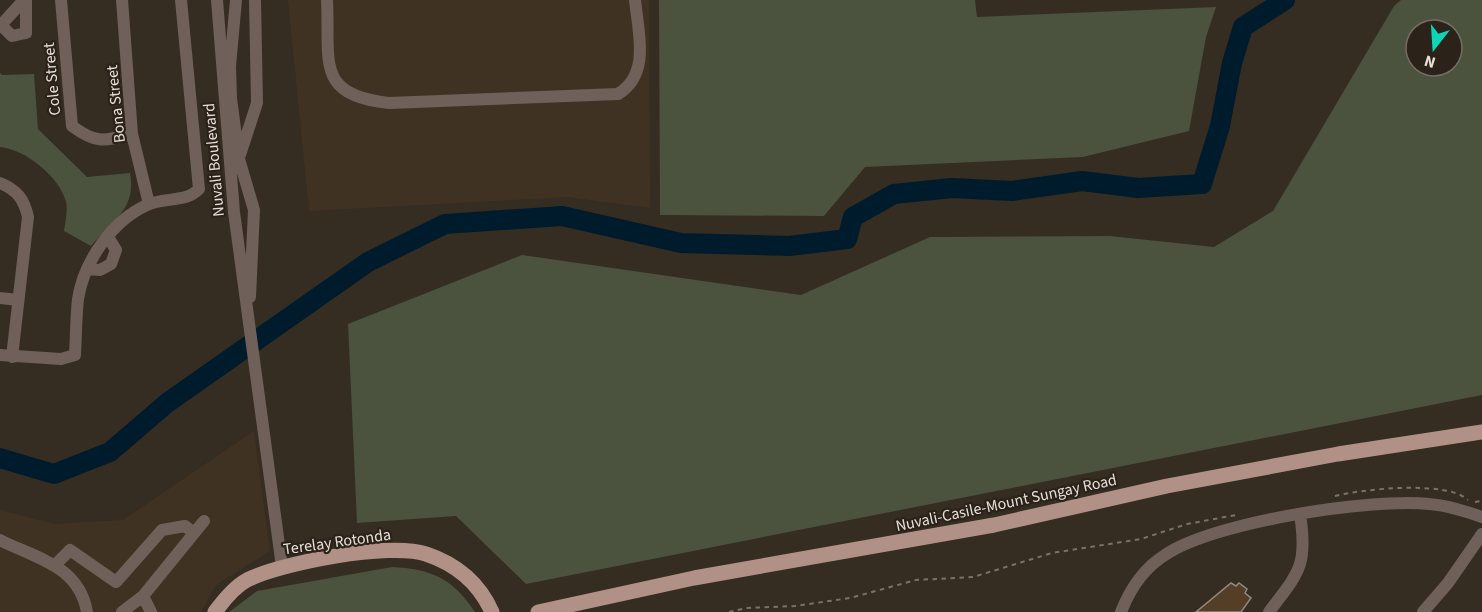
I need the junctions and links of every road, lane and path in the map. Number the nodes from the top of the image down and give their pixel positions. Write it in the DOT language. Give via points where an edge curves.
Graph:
graph roads {
  1 [pos="61,0"];
  2 [pos="122,0"];
  3 [pos="181,0"];
  4 [pos="217,0"];
  5 [pos="236,0"];
  6 [pos="255,0"];
  7 [pos="327,0"];
  8 [pos="635,0"];
  9 [pos="233,32"];
  10 [pos="219,33"];
  11 [pos="132,134"];
  12 [pos="239,159"];
  13 [pos="0,183"];
  14 [pos="149,204"];
  15 [pos="108,237"];
  16 [pos="87,269"];
  17 [pos="0,298"];
  18 [pos="18,300"];
  19 [pos="248,316"];
  20 [pos="6,356"];
  21 [pos="1482,432"];
  22 [pos="1330,497"];
  23 [pos="1482,501"];
  24 [pos="1239,514"];
  25 [pos="1300,514"];
  26 [pos="1482,517"];
  27 [pos="204,521"];
  28 [pos="194,533"];
  29 [pos="1482,534"];
  30 [pos="0,540"];
  31 [pos="54,566"];
  32 [pos="282,567"];
  33 [pos="143,596"];
  34 [pos="87,612"];
  35 [pos="122,612"];
  36 [pos="151,612"];
  37 [pos="214,612"];
  38 [pos="492,612"];
  39 [pos="538,612"];
  40 [pos="729,612"];
  41 [pos="1121,612"];
  42 [pos="1269,612"];
  43 [pos="1423,612"];
  1 -- 11 [label="street, Cole Street" via="72,126 88,138 104,141"];
  2 -- 11 [label="street, Bona Street"];
  3 -- 14 [label="street" via="199,189 193,195"];
  4 -- 10 [label="street, Nuvali Boulevard"];
  5 -- 9 [label="street, Nuvali Boulevard"];
  6 -- 12 [label="street" via="257,103"];
  7 -- 8 [label="street" via="335,83 364,100 389,103 618,94 633,81 639,66"];
  9 -- 10 [label="street"];
  9 -- 12 [label="street, Nuvali Boulevard" via="231,98"];
  10 -- 19 [label="street, Nuvali Boulevard" via="228,160"];
  11 -- 14 [label="street, Bona Street"];
  12 -- 19 [label="street, Nuvali Boulevard" via="254,210"];
  13 -- 18 [label="street" via="13,188 25,202 28,217"];
  14 -- 15 [label="street"];
  15 -- 16 [label="street"];
  15 -- 16 [label="street" via="116,250 111,264 100,270"];
  16 -- 20 [label="street" via="78,298 75,355 61,360"];
  17 -- 18 [label="street"];
  18 -- 20 [label="street"];
  19 -- 32 [label="street, Nuvali Boulevard"];
  21 -- 39 [label="main road, Nuvali-Casile-Mount Sungay Road" via="1167,486 994,525 694,578"];
  22 -- 23 [label="path" via="1387,489 1442,489 1473,503"];
  24 -- 40 [label="path" via="1207,519 1141,539 1052,553 973,577 916,580 850,598"];
  25 -- 26 [label="street" via="1403,503 1444,506"];
  25 -- 41 [label="street" via="1236,528 1174,549 1142,575"];
  25 -- 42 [label="street" via="1304,548 1301,566"];
  27 -- 28 [label="street"];
  28 -- 31 [label="street" via="185,526 162,530 116,582 70,550"];
  28 -- 33 [label="street"];
  29 -- 43 [label="street"];
  30 -- 31 [label="street"];
  31 -- 34 [label="street" via="71,576 84,594"];
  32 -- 37 [label="main road, Terelay Rotonda" via="245,581"];
  32 -- 38 [label="main road, Terelay Rotonda" via="395,549 424,553 456,567 486,599"];
  33 -- 35 [label="street"];
  33 -- 36 [label="street"];
}
